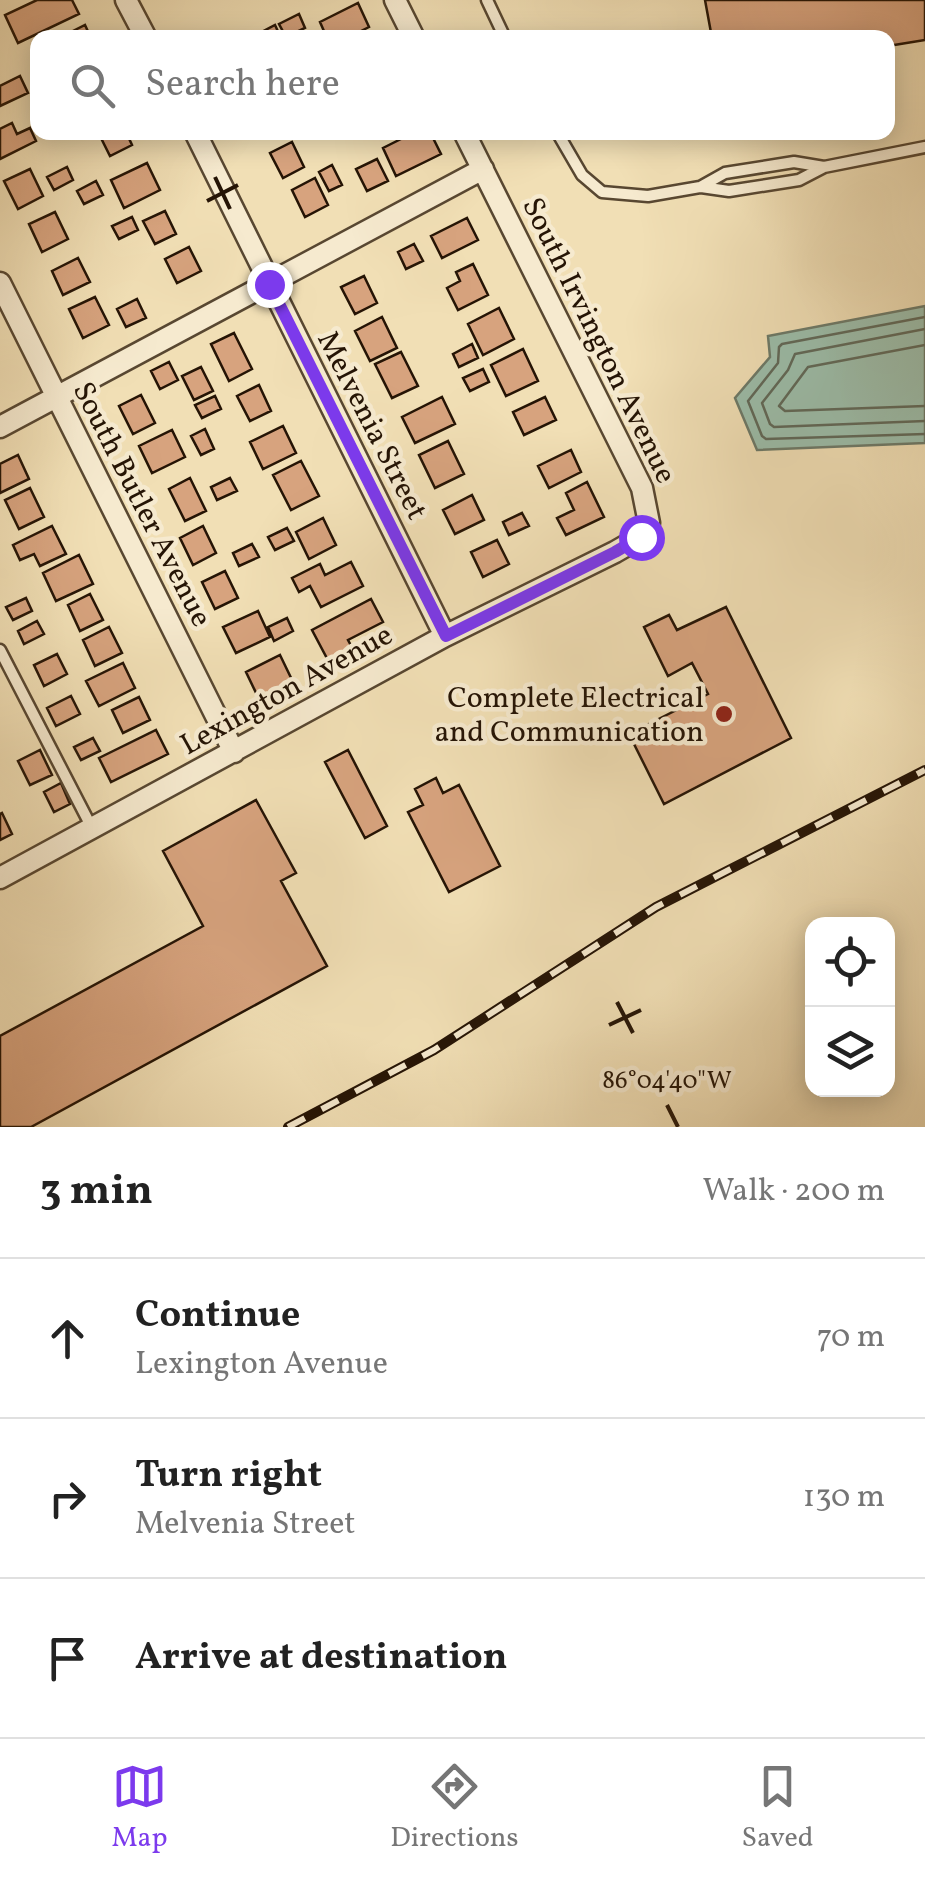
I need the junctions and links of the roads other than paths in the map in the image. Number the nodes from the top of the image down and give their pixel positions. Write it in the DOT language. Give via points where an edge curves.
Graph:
graph roads {
  1 [pos="126,0"];
  2 [pos="396,0"];
  3 [pos="487,0"];
  4 [pos="142,30"];
  5 [pos="410,30"];
  6 [pos="501,30"];
  7 [pos="199,140"];
  8 [pos="468,140"];
  9 [pos="561,140"];
  10 [pos="925,148"];
  11 [pos="824,167"];
  12 [pos="483,170"];
  13 [pos="700,187"];
  14 [pos="0,282"];
  15 [pos="269,284"];
  16 [pos="56,397"];
  17 [pos="0,427"];
  18 [pos="649,522"];
  19 [pos="446,636"];
  20 [pos="0,650"];
  21 [pos="234,752"];
  22 [pos="92,828"];
  23 [pos="0,878"];
  1 -- 4 [label="street"];
  2 -- 5 [label="street"];
  3 -- 6 [label="lane"];
  7 -- 15 [label="street, Melvenia Street"];
  8 -- 12 [label="street, South Irvington Avenue"];
  9 -- 13 [label="lane" via="582,175 602,192 648,196"];
  10 -- 11 [label="lane"];
  11 -- 13 [label="lane" via="799,180 729,190"];
  11 -- 13 [label="lane" via="794,162 725,173"];
  12 -- 15 [label="street"];
  12 -- 18 [label="street, South Irvington Avenue" via="642,488"];
  14 -- 16 [label="street, South Butler Avenue"];
  15 -- 16 [label="street"];
  15 -- 19 [label="street, Melvenia Street"];
  16 -- 17 [label="street"];
  16 -- 21 [label="street, South Butler Avenue"];
  18 -- 19 [label="street, Lexington Avenue" via="626,547"];
  19 -- 21 [label="street, Lexington Avenue"];
  20 -- 22 [label="lane"];
  21 -- 22 [label="street, Lexington Avenue"];
  22 -- 23 [label="street, Lexington Avenue"];
}
